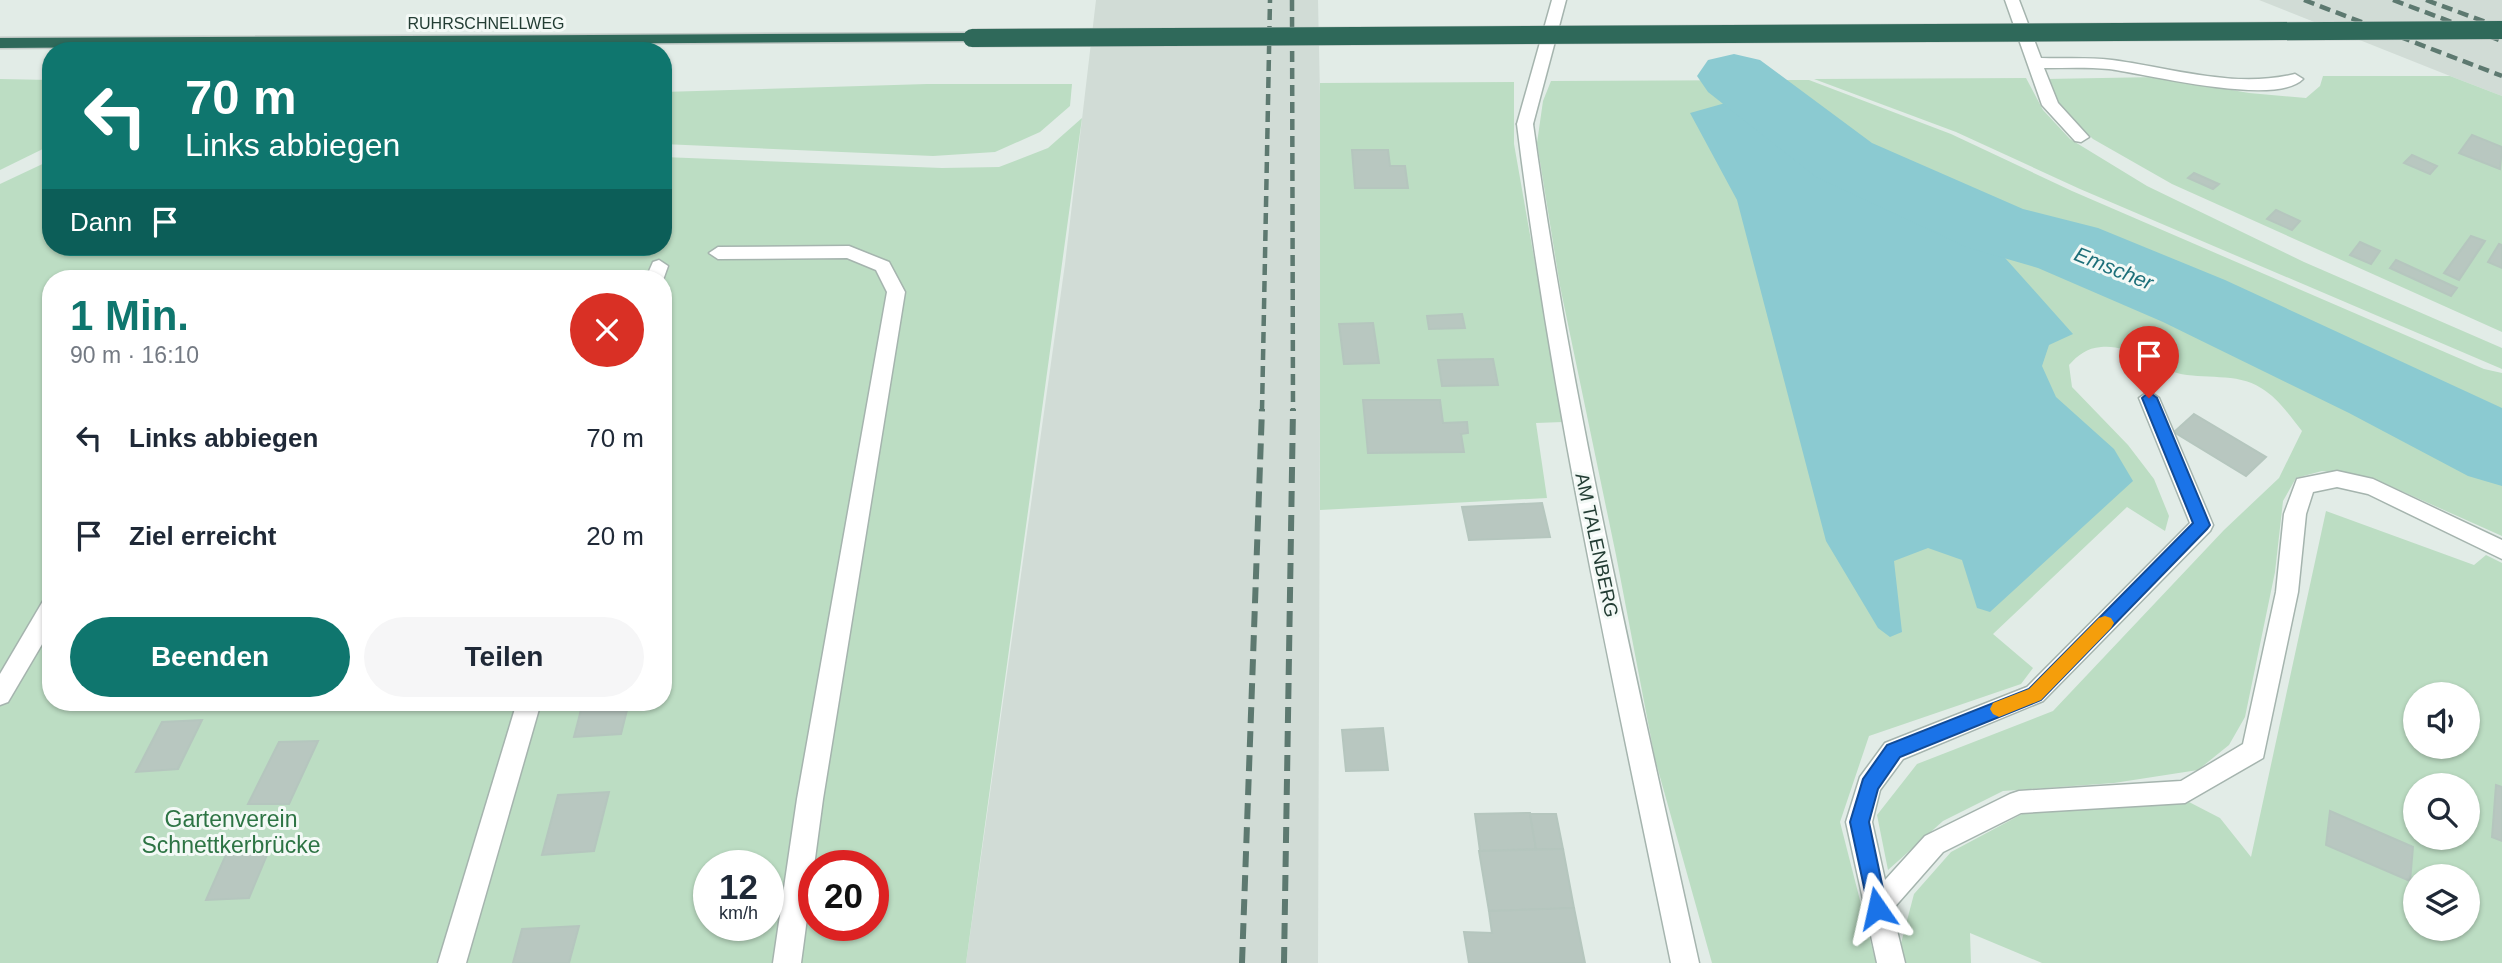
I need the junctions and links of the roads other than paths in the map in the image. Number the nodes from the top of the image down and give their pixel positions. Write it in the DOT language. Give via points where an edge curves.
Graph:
graph roads {
  1 [pos="1559,0"];
  2 [pos="2012,0"];
  3 [pos="2502,30"];
  4 [pos="194,42"];
  5 [pos="0,43"];
  6 [pos="42,43"];
  7 [pos="2035,63"];
  8 [pos="2295,79"];
  9 [pos="2081,137"];
  10 [pos="718,253"];
  11 [pos="2149,398"];
  12 [pos="2502,550"];
  13 [pos="42,623"];
  14 [pos="0,695"];
  15 [pos="526,711"];
  16 [pos="1877,908"];
  17 [pos="452,963"];
  18 [pos="787,963"];
  19 [pos="1685,963"];
  20 [pos="1891,963"];
  1 -- 19 [label="street, AM TALENBERG" via="1525,124 1535,209 1582,473"];
  2 -- 7 [label="street"];
  3 -- 4 [label="highway, RUHRSCHNELLWEG, bridge"];
  5 -- 6 [label="highway, RUHRSCHNELLWEG, bridge"];
  7 -- 8 [label="street" via="2108,65 2234,83 2279,85"];
  7 -- 9 [label="street" via="2050,105"];
  10 -- 18 [label="street" via="849,251 883,266 896,292 810,799"];
  11 -- 16 [label="street" via="2202,525 2035,694 1894,751 1869,785 1860,822"];
  12 -- 16 [label="street" via="2373,486 2337,479 2304,485 2254,750 2185,792 2019,802 1934,844"];
  13 -- 14 [label="street"];
  15 -- 17 [label="street"];
  16 -- 20 [label="street"];
}
